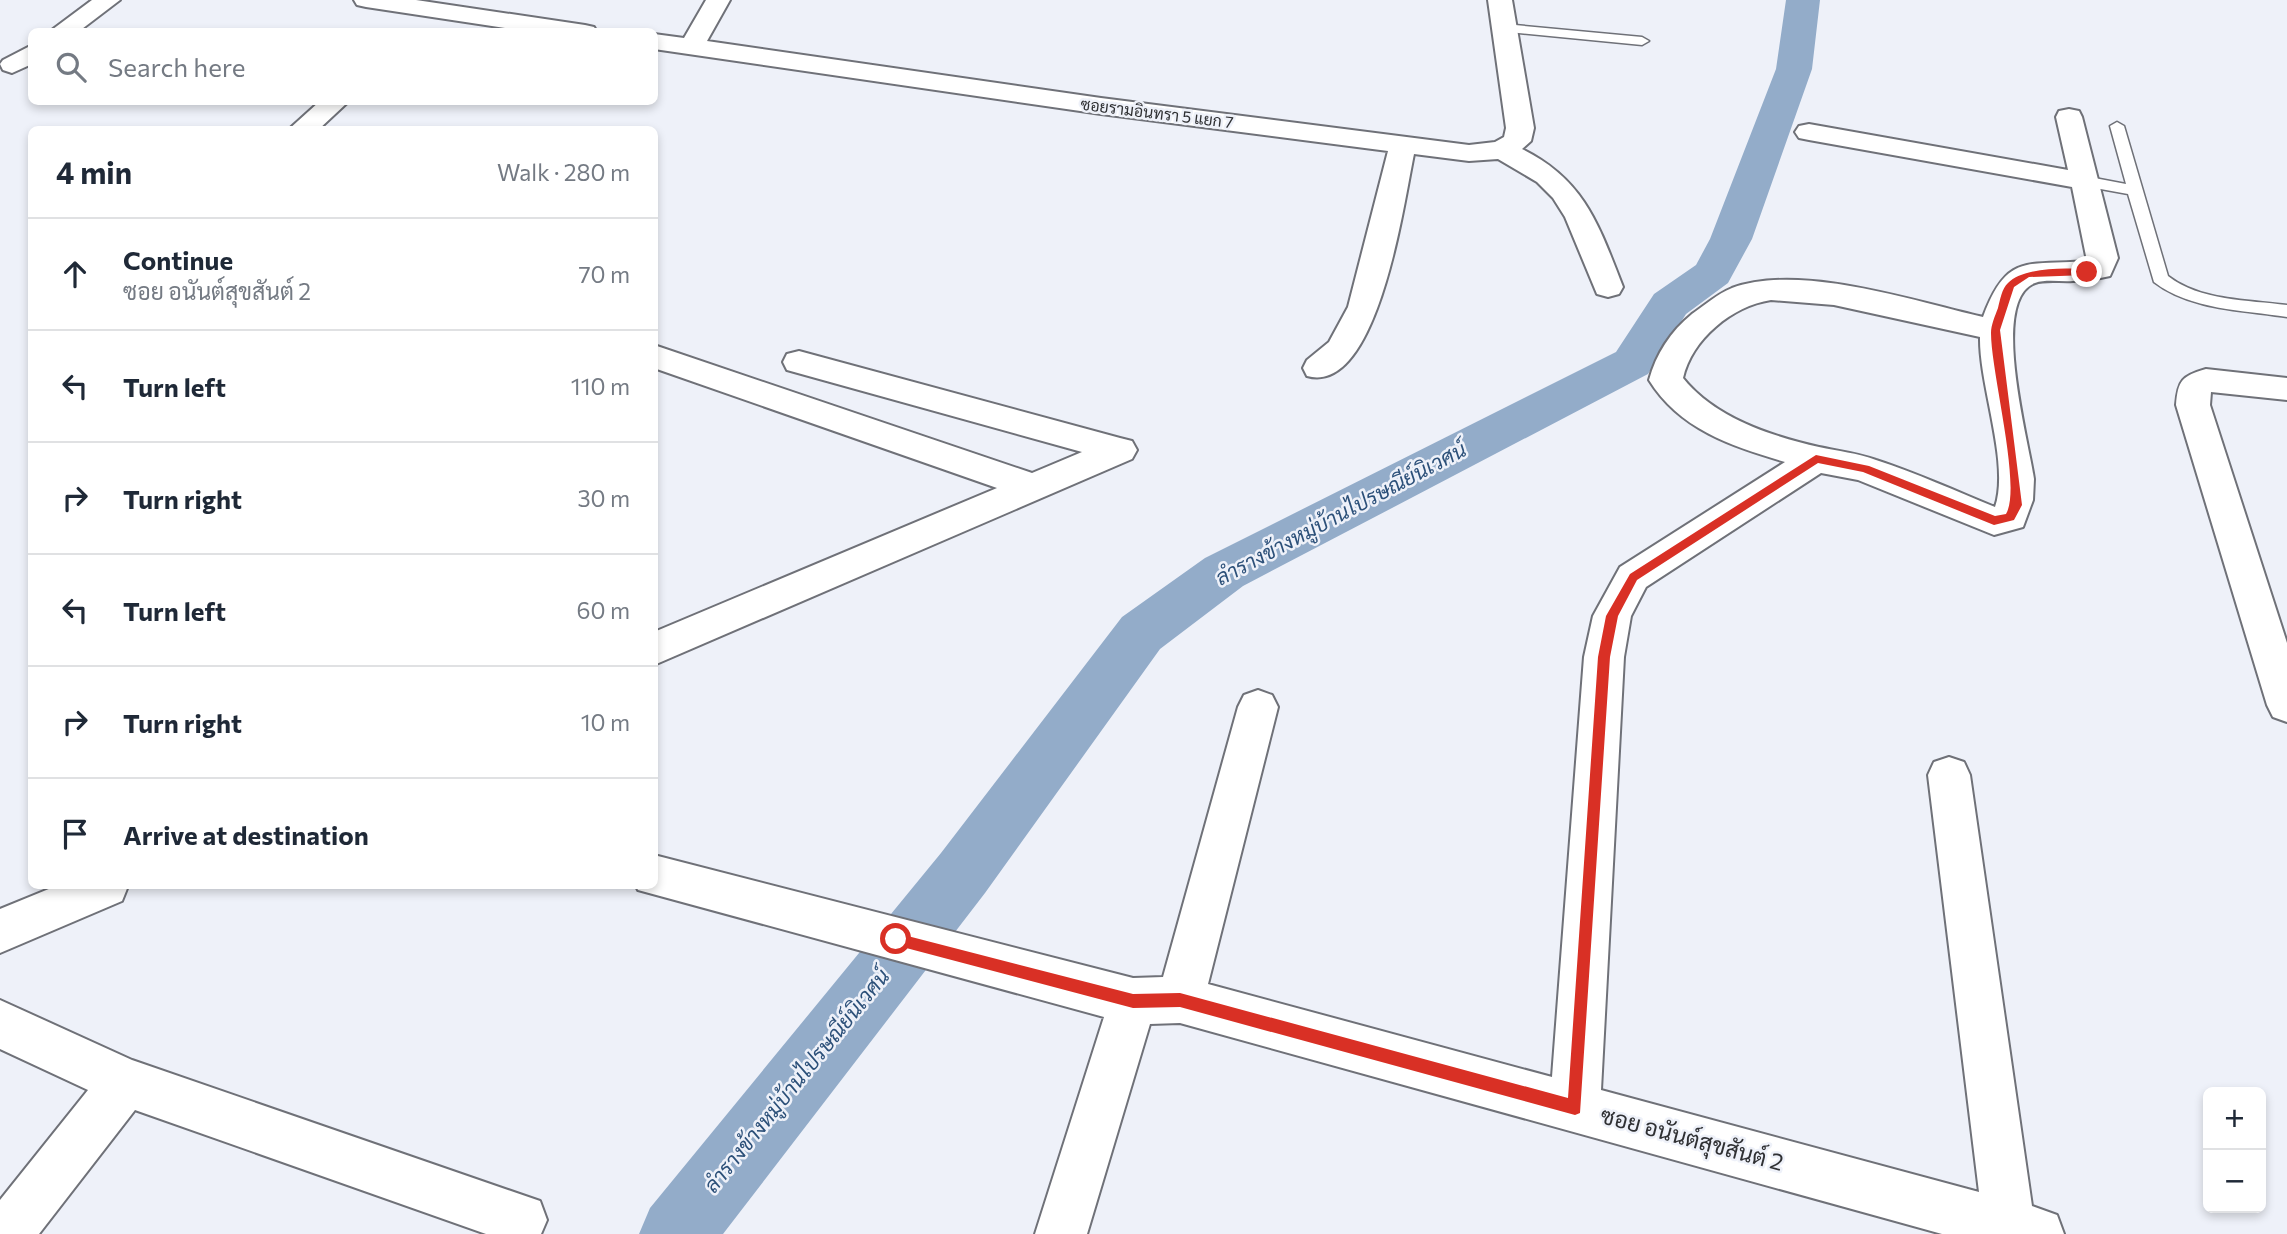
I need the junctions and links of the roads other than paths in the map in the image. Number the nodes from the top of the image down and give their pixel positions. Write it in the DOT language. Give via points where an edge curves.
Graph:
graph roads {
  1 [pos="108,0"];
  2 [pos="366,0"];
  3 [pos="516,0"];
  4 [pos="718,0"];
  5 [pos="1500,0"];
  6 [pos="444,11"];
  7 [pos="500,19"];
  8 [pos="67,28"];
  9 [pos="425,28"];
  10 [pos="559,28"];
  11 [pos="1504,28"];
  12 [pos="1642,41"];
  13 [pos="658,42"];
  14 [pos="691,47"];
  15 [pos="331,105"];
  16 [pos="2069,117"];
  17 [pos="306,126"];
  18 [pos="2117,127"];
  19 [pos="1809,132"];
  20 [pos="1403,144"];
  21 [pos="1502,150"];
  22 [pos="2084,181"];
  23 [pos="2134,190"];
  24 [pos="1608,287"];
  25 [pos="2287,311"];
  26 [pos="1996,330"];
  27 [pos="658,357"];
  28 [pos="799,362"];
  29 [pos="1319,368"];
  30 [pos="2287,389"];
  31 [pos="1816,459"];
  32 [pos="1031,486"];
  33 [pos="658,647"];
  34 [pos="2287,705"];
  35 [pos="1258,707"];
  36 [pos="1949,775"];
  37 [pos="658,876"];
  38 [pos="99,889"];
  39 [pos="0,931"];
  40 [pos="1180,1000"];
  41 [pos="1133,1001"];
  42 [pos="0,1024"];
  43 [pos="126,1082"];
  44 [pos="1575,1108"];
  45 [pos="521,1220"];
  46 [pos="2023,1230"];
  47 [pos="6,1234"];
  48 [pos="1061,1234"];
  1 -- 8 [label="street"];
  2 -- 6 [label="street"];
  3 -- 7 [label="street"];
  4 -- 14 [label="street"];
  5 -- 11 [label="street"];
  6 -- 7 [label="street"];
  6 -- 9 [label="street"];
  7 -- 10 [label="street"];
  11 -- 12 [label="lane"];
  11 -- 21 [label="street" via="1520,128 1517,141"];
  13 -- 14 [label="street, ซอยรามอินทรา 5 แยก 7"];
  14 -- 20 [label="street, ซอยรามอินทรา 5 แยก 7"];
  15 -- 17 [label="street"];
  16 -- 22 [label="street"];
  18 -- 23 [label="lane"];
  19 -- 22 [label="street"];
  20 -- 21 [label="street, ซอยรามอินทรา 5 แยก 7" via="1469,153"];
  20 -- 29 [label="street" via="1364,307 1342,349"];
  21 -- 24 [label="street" via="1555,182 1577,212"];
  22 -- 23 [label="lane"];
  22 -- 26 [label="street" via="2103,258 2099,269 2027,274 2010,285"];
  23 -- 25 [label="lane" via="2160,278 2170,289"];
  26 -- 31 [label="street" via="2017,505 2010,517 1994,521 1865,469"];
  26 -- 31 [label="street" via="1798,290 1746,294 1690,332 1669,363 1666,380 1677,397 1695,413 1747,437"];
  27 -- 32 [label="street"];
  28 -- 32 [label="street" via="1119,450"];
  30 -- 34 [label="street" via="2206,380 2194,387 2193,405"];
  31 -- 44 [label="street" via="1633,577 1612,616 1604,657"];
  32 -- 33 [label="street"];
  35 -- 40 [label="street"];
  36 -- 46 [label="street"];
  37 -- 41 [label="street, ซอย อนันต์สุขสันต์ 2"];
  38 -- 39 [label="street"];
  40 -- 41 [label="street, ซอย อนันต์สุขสันต์ 2"];
  40 -- 44 [label="street, ซอย อนันต์สุขสันต์ 2"];
  41 -- 48 [label="street"];
  42 -- 43 [label="street"];
  43 -- 45 [label="street"];
  43 -- 47 [label="street"];
  44 -- 46 [label="street, ซอย อนันต์สุขสันต์ 2"];
}
